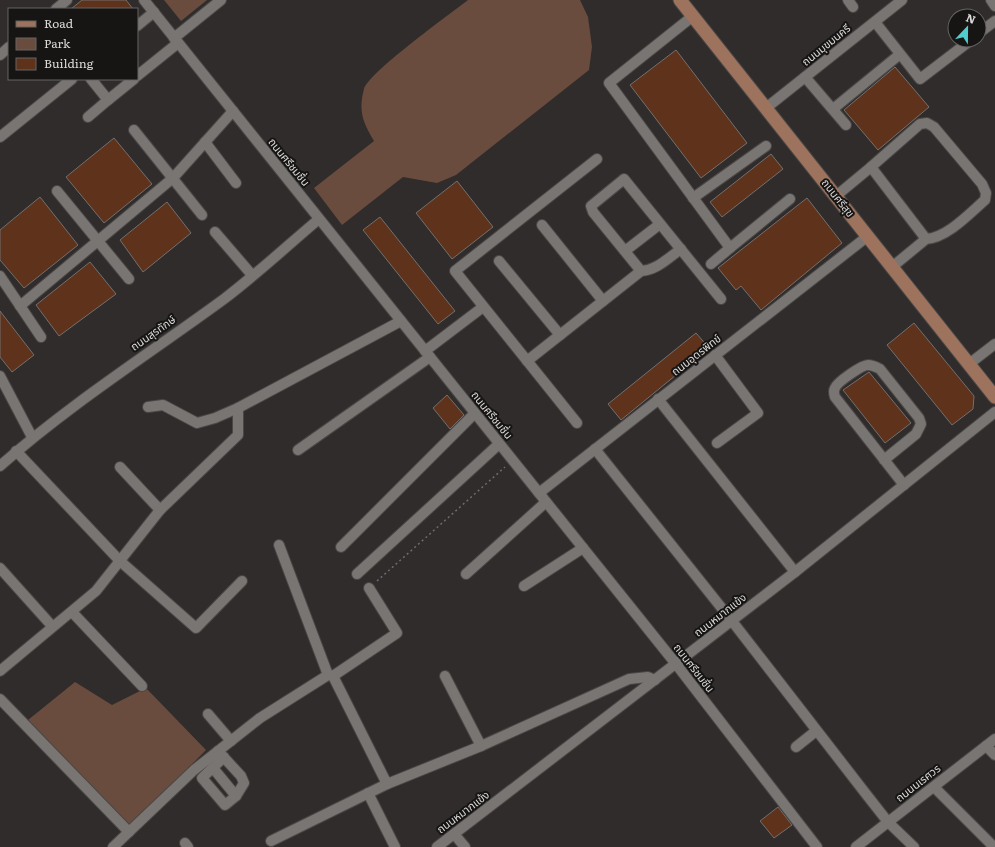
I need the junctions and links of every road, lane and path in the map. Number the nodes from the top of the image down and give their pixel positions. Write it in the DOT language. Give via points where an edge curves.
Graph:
graph roads {
  1 [pos="67,0"];
  2 [pos="144,0"];
  3 [pos="221,0"];
  4 [pos="680,0"];
  5 [pos="902,0"];
  6 [pos="991,0"];
  7 [pos="995,6"];
  8 [pos="57,8"];
  9 [pos="154,12"];
  10 [pos="693,16"];
  11 [pos="874,22"];
  12 [pos="138,25"];
  13 [pos="176,40"];
  14 [pos="8,48"];
  15 [pos="960,48"];
  16 [pos="899,54"];
  17 [pos="0,55"];
  18 [pos="138,75"];
  19 [pos="805,77"];
  20 [pos="71,80"];
  21 [pos="92,80"];
  22 [pos="133,80"];
  23 [pos="108,100"];
  24 [pos="766,108"];
  25 [pos="833,109"];
  26 [pos="233,111"];
  27 [pos="88,117"];
  28 [pos="846,125"];
  29 [pos="134,130"];
  30 [pos="0,136"];
  31 [pos="205,142"];
  32 [pos="766,146"];
  33 [pos="597,159"];
  34 [pos="871,167"];
  35 [pos="173,178"];
  36 [pos="236,183"];
  37 [pos="57,191"];
  38 [pos="836,196"];
  39 [pos="693,198"];
  40 [pos="790,199"];
  41 [pos="202,215"];
  42 [pos="320,219"];
  43 [pos="660,224"];
  44 [pos="542,225"];
  45 [pos="215,232"];
  46 [pos="868,236"];
  47 [pos="926,239"];
  48 [pos="97,242"];
  49 [pos="730,248"];
  50 [pos="680,249"];
  51 [pos="625,251"];
  52 [pos="499,260"];
  53 [pos="711,264"];
  54 [pos="892,268"];
  55 [pos="641,271"];
  56 [pos="252,275"];
  57 [pos="0,276"];
  58 [pos="129,279"];
  59 [pos="721,298"];
  60 [pos="603,301"];
  61 [pos="20,306"];
  62 [pos="483,307"];
  63 [pos="401,321"];
  64 [pos="560,334"];
  65 [pos="41,337"];
  66 [pos="995,344"];
  67 [pos="428,354"];
  68 [pos="716,355"];
  69 [pos="527,361"];
  70 [pos="969,364"];
  71 [pos="0,376"];
  72 [pos="995,397"];
  73 [pos="658,399"];
  74 [pos="148,408"];
  75 [pos="238,408"];
  76 [pos="995,412"];
  77 [pos="475,414"];
  78 [pos="577,423"];
  79 [pos="32,437"];
  80 [pos="718,443"];
  81 [pos="499,444"];
  82 [pos="595,449"];
  83 [pos="298,450"];
  84 [pos="16,451"];
  85 [pos="513,460"];
  86 [pos="884,460"];
  87 [pos="0,466"];
  88 [pos="120,467"];
  89 [pos="904,485"];
  90 [pos="538,493"];
  91 [pos="546,502"];
  92 [pos="160,510"];
  93 [pos="279,545"];
  94 [pos="341,547"];
  95 [pos="583,548"];
  96 [pos="120,561"];
  97 [pos="0,568"];
  98 [pos="795,572"];
  99 [pos="357,574"];
  100 [pos="466,574"];
  101 [pos="242,581"];
  102 [pos="524,586"];
  103 [pos="369,588"];
  104 [pos="72,612"];
  105 [pos="732,621"];
  106 [pos="52,626"];
  107 [pos="676,664"];
  108 [pos="0,671"];
  109 [pos="331,676"];
  110 [pos="445,676"];
  111 [pos="655,680"];
  112 [pos="142,686"];
  113 [pos="0,699"];
  114 [pos="208,714"];
  115 [pos="816,731"];
  116 [pos="995,739"];
  117 [pos="231,741"];
  118 [pos="481,746"];
  119 [pos="986,746"];
  120 [pos="796,747"];
  121 [pos="221,754"];
  122 [pos="995,755"];
  123 [pos="213,768"];
  124 [pos="386,784"];
  125 [pos="934,787"];
  126 [pos="368,793"];
  127 [pos="236,796"];
  128 [pos="888,822"];
  129 [pos="129,832"];
  130 [pos="454,834"];
  131 [pos="271,841"];
  132 [pos="113,847"];
  133 [pos="394,847"];
  134 [pos="437,847"];
  135 [pos="465,847"];
  136 [pos="817,847"];
  137 [pos="856,847"];
  138 [pos="914,847"];
  139 [pos="994,847"];
  1 -- 8 [label="street"];
  2 -- 9 [label="street, ถนนศรีชมชื่น"];
  3 -- 13 [label="street"];
  4 -- 10 [label="main road, ถนนศรีสุข"];
  5 -- 11 [label="street, ถนนมุขมนครี"];
  6 -- 7 [label="street"];
  9 -- 12 [label="street"];
  9 -- 13 [label="street, ถนนศรีชมชื่น"];
  10 -- 24 [label="main road, ถนนศรีสุข"];
  10 -- 39 [label="street" via="609,83"];
  11 -- 16 [label="street"];
  11 -- 19 [label="street, ถนนมุขมนครี"];
  13 -- 18 [label="street"];
  13 -- 26 [label="street, ถนนศรีชมชื่น"];
  14 -- 17 [label="street"];
  15 -- 16 [label="street" via="920,80"];
  16 -- 25 [label="street"];
  19 -- 24 [label="street, ถนนมุขมนครี"];
  19 -- 25 [label="street"];
  20 -- 30 [label="street"];
  21 -- 23 [label="street"];
  22 -- 23 [label="street"];
  23 -- 27 [label="street"];
  24 -- 38 [label="main road, ถนนศรีสุข"];
  25 -- 28 [label="street"];
  26 -- 31 [label="street"];
  26 -- 42 [label="street, ถนนศรีชมชื่น"];
  29 -- 35 [label="street"];
  31 -- 35 [label="street"];
  31 -- 36 [label="street"];
  32 -- 39 [label="street"];
  33 -- 62 [label="street" via="455,271"];
  34 -- 38 [label="street"];
  34 -- 47 [label="street"];
  34 -- 47 [label="street" via="920,124 927,123 934,127 982,184 986,193 985,200 939,238"];
  35 -- 41 [label="street"];
  35 -- 48 [label="street"];
  37 -- 48 [label="street"];
  38 -- 46 [label="main road, ถนนศรีสุข"];
  39 -- 49 [label="street"];
  40 -- 49 [label="street"];
  42 -- 56 [label="street, ถนนสุรทักษ์"];
  42 -- 63 [label="street, ถนนศรีชมชื่น"];
  43 -- 50 [label="street"];
  43 -- 51 [label="street"];
  43 -- 51 [label="street" via="624,179 592,206 593,212"];
  44 -- 60 [label="street"];
  45 -- 56 [label="street"];
  46 -- 54 [label="main road, ถนนศรีสุข"];
  46 -- 68 [label="street, ถนนอุดรพิทข์"];
  47 -- 54 [label="street"];
  48 -- 58 [label="street"];
  48 -- 61 [label="street"];
  49 -- 53 [label="street"];
  50 -- 55 [label="street" via="658,266"];
  50 -- 59 [label="street"];
  51 -- 55 [label="street"];
  52 -- 64 [label="street"];
  54 -- 70 [label="main road, ถนนศรีสุข"];
  55 -- 60 [label="street"];
  56 -- 79 [label="street, ถนนสุรทักษ์" via="225,298"];
  57 -- 61 [label="street"];
  60 -- 64 [label="street"];
  61 -- 65 [label="street"];
  62 -- 67 [label="street"];
  62 -- 69 [label="street"];
  63 -- 67 [label="street, ถนนศรีชมชื่น"];
  63 -- 75 [label="street"];
  64 -- 69 [label="street"];
  66 -- 70 [label="street"];
  67 -- 77 [label="street, ถนนศรีชมชื่น"];
  67 -- 83 [label="street"];
  68 -- 73 [label="street, ถนนอุดรพิทข์"];
  68 -- 80 [label="street" via="758,414"];
  69 -- 78 [label="street"];
  70 -- 72 [label="main road, ถนนศรีสุข"];
  71 -- 79 [label="street"];
  73 -- 82 [label="street, ถนนอุดรพิทข์"];
  73 -- 98 [label="street"];
  74 -- 75 [label="street" via="163,405 197,423"];
  75 -- 92 [label="street" via="238,435"];
  76 -- 89 [label="street, ถนนหมากแข้ง"];
  77 -- 81 [label="street, ถนนศรีชมชื่น"];
  77 -- 94 [label="street"];
  79 -- 84 [label="street, ถนนสุรทักษ์"];
  81 -- 85 [label="street, ถนนศรีชมชื่น"];
  81 -- 99 [label="street"];
  82 -- 90 [label="street, ถนนอุดรพิทข์"];
  82 -- 105 [label="street"];
  84 -- 87 [label="street, ถนนสุรทักษ์"];
  84 -- 96 [label="street"];
  85 -- 90 [label="street, ถนนศรีชมชื่น"];
  85 -- 103 [label="path"];
  86 -- 86 [label="street" via="835,397 834,392 839,383 862,366 880,369 921,424 916,434"];
  86 -- 89 [label="street"];
  88 -- 92 [label="street"];
  89 -- 98 [label="street, ถนนหมากแข้ง"];
  90 -- 91 [label="street, ถนนศรีชมชื่น"];
  91 -- 95 [label="street, ถนนศรีชมชื่น"];
  91 -- 100 [label="street"];
  92 -- 96 [label="street"];
  93 -- 109 [label="street"];
  95 -- 102 [label="street"];
  95 -- 107 [label="street, ถนนศรีชมชื่น"];
  96 -- 101 [label="street" via="196,628"];
  96 -- 104 [label="street" via="96,591"];
  97 -- 106 [label="street"];
  98 -- 105 [label="street, ถนนหมากแข้ง"];
  103 -- 109 [label="street" via="397,633"];
  104 -- 106 [label="street"];
  104 -- 112 [label="street"];
  105 -- 107 [label="street, ถนนหมากแข้ง"];
  105 -- 115 [label="street"];
  106 -- 108 [label="street"];
  107 -- 111 [label="street, ถนนหมากแข้ง"];
  107 -- 136 [label="street, ถนนศรีชมชื่น"];
  109 -- 117 [label="street" via="260,718"];
  109 -- 124 [label="street"];
  110 -- 118 [label="street"];
  111 -- 118 [label="street" via="648,677 629,679"];
  111 -- 130 [label="street, ถนนหมากแข้ง"];
  113 -- 129 [label="street"];
  114 -- 117 [label="street"];
  115 -- 120 [label="street"];
  115 -- 128 [label="street"];
  116 -- 119 [label="street, ถนนนเรศวร"];
  117 -- 121 [label="street"];
  118 -- 124 [label="street"];
  119 -- 122 [label="street"];
  119 -- 125 [label="street, ถนนนเรศวร"];
  121 -- 123 [label="street"];
  121 -- 127 [label="street" via="244,783"];
  121 -- 129 [label="street" via="194,770"];
  123 -- 127 [label="street"];
  123 -- 127 [label="street" via="202,778 225,805"];
  124 -- 126 [label="street"];
  125 -- 128 [label="street, ถนนนเรศวร"];
  125 -- 139 [label="street"];
  126 -- 131 [label="street"];
  126 -- 133 [label="street"];
  128 -- 137 [label="street, ถนนนเรศวร"];
  128 -- 138 [label="street"];
  129 -- 132 [label="street"];
  130 -- 134 [label="street, ถนนหมากแข้ง"];
  130 -- 135 [label="street"];
}
